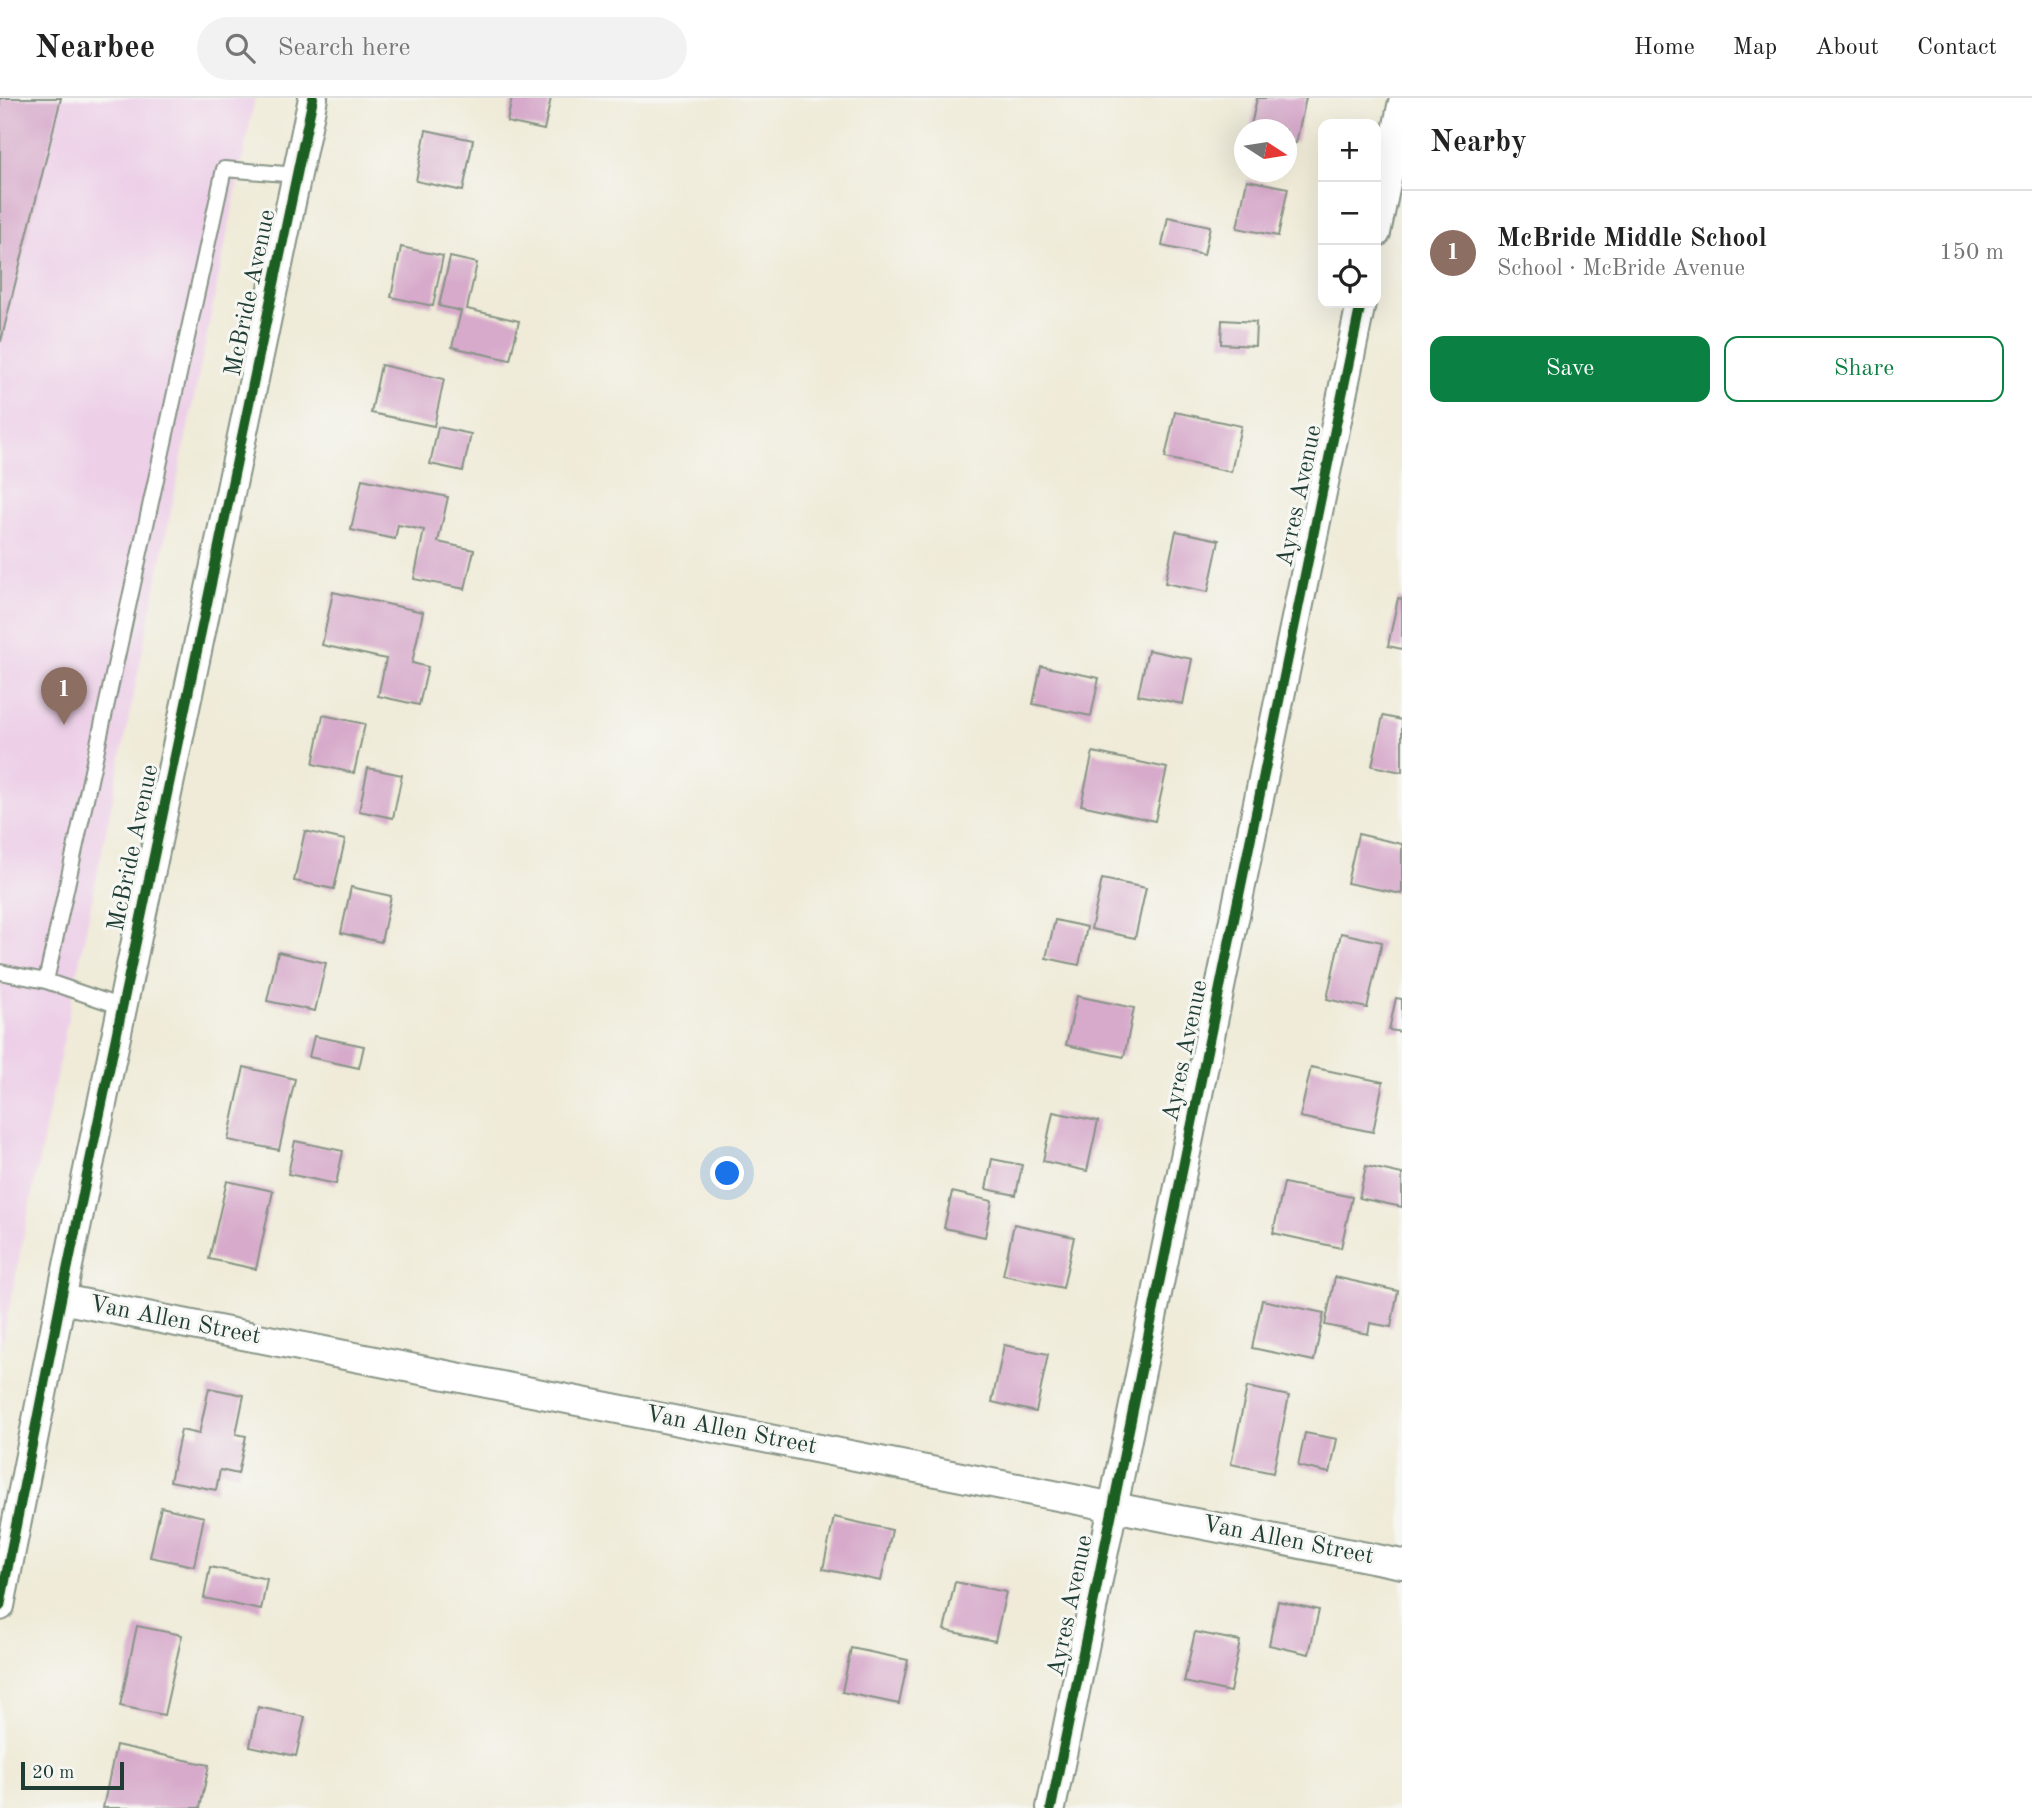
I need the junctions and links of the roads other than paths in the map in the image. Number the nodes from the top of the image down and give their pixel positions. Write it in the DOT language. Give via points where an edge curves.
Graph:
graph roads {
  1 [pos="313,98"];
  2 [pos="1402,106"];
  3 [pos="297,175"];
  4 [pos="1381,209"];
  5 [pos="1360,308"];
  6 [pos="0,972"];
  7 [pos="46,981"];
  8 [pos="122,1007"];
  9 [pos="61,1298"];
  10 [pos="1114,1507"];
  11 [pos="1402,1564"];
  12 [pos="0,1606"];
  13 [pos="1051,1808"];
  1 -- 3 [label="street, McBride Avenue"];
  2 -- 4 [label="street"];
  3 -- 7 [label="lane" via="224,169"];
  3 -- 8 [label="street, McBride Avenue"];
  5 -- 10 [label="street, Ayres Avenue"];
  6 -- 7 [label="lane"];
  7 -- 8 [label="lane"];
  8 -- 9 [label="street, McBride Avenue"];
  9 -- 10 [label="street, Van Allen Street"];
  9 -- 12 [label="street, McBride Avenue"];
  10 -- 11 [label="street, Van Allen Street"];
  10 -- 13 [label="street, Ayres Avenue"];
}
